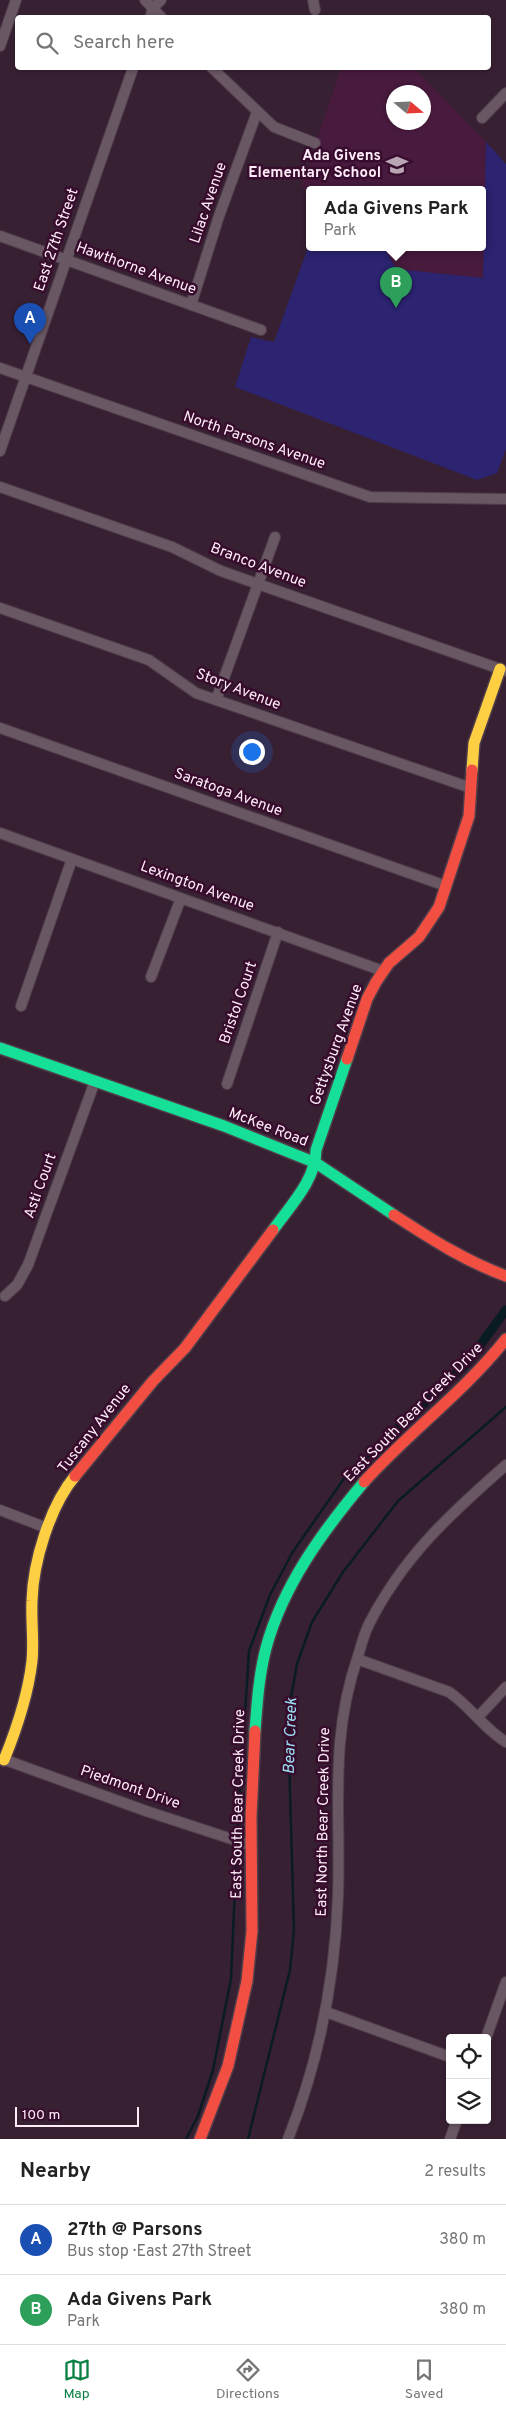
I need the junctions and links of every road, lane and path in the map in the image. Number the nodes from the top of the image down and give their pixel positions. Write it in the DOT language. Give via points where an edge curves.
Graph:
graph roads {
  1 [pos="16,0"];
  2 [pos="145,0"];
  3 [pos="161,0"];
  4 [pos="152,13"];
  5 [pos="0,46"];
  6 [pos="132,70"];
  7 [pos="214,70"];
  8 [pos="506,93"];
  9 [pos="257,112"];
  10 [pos="482,118"];
  11 [pos="315,143"];
  12 [pos="0,236"];
  13 [pos="66,259"];
  14 [pos="191,305"];
  15 [pos="261,330"];
  16 [pos="0,368"];
  17 [pos="25,377"];
  18 [pos="0,451"];
  19 [pos="0,487"];
  20 [pos="506,499"];
  21 [pos="275,537"];
  22 [pos="258,584"];
  23 [pos="0,608"];
  24 [pos="503,670"];
  25 [pos="216,700"];
  26 [pos="0,728"];
  27 [pos="471,788"];
  28 [pos="0,833"];
  29 [pos="72,859"];
  30 [pos="446,886"];
  31 [pos="181,898"];
  32 [pos="278,932"];
  33 [pos="383,971"];
  34 [pos="151,977"];
  35 [pos="21,1006"];
  36 [pos="0,1048"];
  37 [pos="95,1081"];
  38 [pos="227,1084"];
  39 [pos="316,1163"];
  40 [pos="506,1276"];
  41 [pos="5,1296"];
  42 [pos="506,1339"];
  43 [pos="506,1465"];
  44 [pos="0,1510"];
  45 [pos="47,1528"];
  46 [pos="357,1659"];
  47 [pos="506,1688"];
  48 [pos="478,1717"];
  49 [pos="506,1742"];
  50 [pos="2,1759"];
  51 [pos="250,1845"];
  52 [pos="506,1982"];
  53 [pos="326,2012"];
  54 [pos="487,2034"];
  55 [pos="446,2055"];
  56 [pos="456,2124"];
  57 [pos="200,2139"];
  58 [pos="288,2139"];
  59 [pos="450,2139"];
  1 -- 5 [label="street"];
  2 -- 4 [label="street"];
  3 -- 4 [label="street"];
  6 -- 13 [label="street, East 27th Street"];
  7 -- 9 [label="street"];
  8 -- 10 [label="street"];
  9 -- 11 [label="street" via="281,131"];
  9 -- 14 [label="street, Lilac Avenue"];
  12 -- 13 [label="street, Hawthorne Avenue"];
  13 -- 14 [label="street, Hawthorne Avenue"];
  13 -- 17 [label="street, East 27th Street"];
  14 -- 15 [label="street, Hawthorne Avenue"];
  16 -- 17 [label="street, North Parsons Avenue"];
  17 -- 18 [label="street, East 27th Street"];
  17 -- 20 [label="street, North Parsons Avenue" via="370,497"];
  19 -- 22 [label="street, Branco Avenue" via="172,547 221,571"];
  21 -- 22 [label="street"];
  22 -- 24 [label="street, Branco Avenue"];
  22 -- 25 [label="street"];
  23 -- 25 [label="street, Story Avenue" via="149,660 186,688"];
  24 -- 27 [label="street, Gettysburg Avenue" via="474,743"];
  25 -- 27 [label="street, Story Avenue"];
  26 -- 30 [label="street, Saratoga Avenue"];
  27 -- 30 [label="street, Gettysburg Avenue" via="469,816"];
  28 -- 29 [label="street, Lexington Avenue"];
  29 -- 31 [label="street, Lexington Avenue"];
  29 -- 35 [label="street"];
  30 -- 33 [label="street, Gettysburg Avenue" via="435,916 420,937"];
  31 -- 32 [label="street, Lexington Avenue"];
  31 -- 34 [label="street"];
  32 -- 33 [label="street, Lexington Avenue"];
  32 -- 38 [label="street, Bristol Court"];
  33 -- 39 [label="street, Gettysburg Avenue" via="367,999 316,1150"];
  36 -- 37 [label="street, McKee Road"];
  37 -- 39 [label="street, McKee Road" via="224,1126"];
  37 -- 41 [label="street, Asti Court" via="28,1265"];
  39 -- 40 [label="street, McKee Road" via="445,1250"];
  39 -- 45 [label="street, Tuscany Avenue" via="297,1199 185,1348 153,1381 71,1481"];
  42 -- 51 [label="street, East South Bear Creek Drive" via="488,1364 367,1478 313,1550 284,1603 270,1634 259,1684"];
  43 -- 46 [label="street, East North Bear Creek Drive" via="453,1511 412,1555 368,1626"];
  44 -- 45 [label="street"];
  45 -- 50 [label="street, Tuscany Avenue" via="34,1581 32,1660 25,1699"];
  46 -- 48 [label="street" via="449,1692"];
  46 -- 53 [label="street, East North Bear Creek Drive" via="341,1721 337,1771 338,1895 334,1960"];
  47 -- 48 [label="street"];
  48 -- 49 [label="street"];
  50 -- 51 [label="street, Piedmont Drive"];
  51 -- 57 [label="street, East South Bear Creek Drive" via="252,1928 246,1984 219,2092"];
  52 -- 54 [label="street"];
  53 -- 55 [label="street"];
  53 -- 58 [label="street, East North Bear Creek Drive" via="306,2094"];
  56 -- 59 [label="street"];
}
